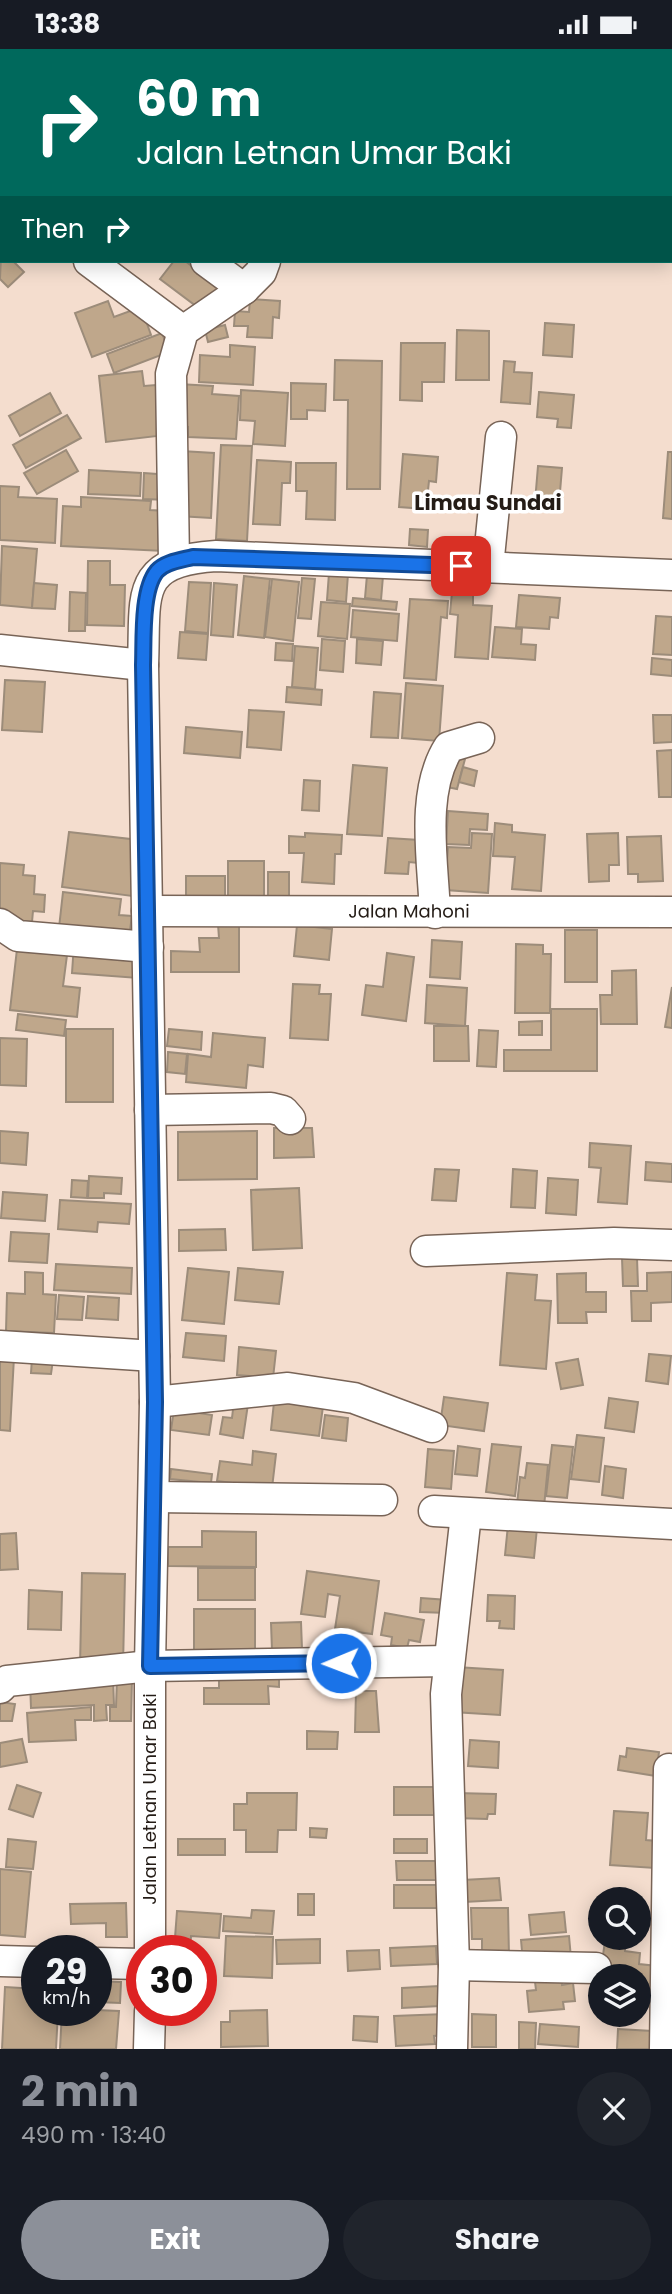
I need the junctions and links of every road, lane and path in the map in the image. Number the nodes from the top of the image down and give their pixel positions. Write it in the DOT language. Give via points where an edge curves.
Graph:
graph roads {
  1 [pos="92,263"];
  2 [pos="209,263"];
  3 [pos="264,263"];
  4 [pos="244,289"];
  5 [pos="183,331"];
  6 [pos="501,437"];
  7 [pos="174,561"];
  8 [pos="488,567"];
  9 [pos="672,575"];
  10 [pos="0,650"];
  11 [pos="0,658"];
  12 [pos="143,665"];
  13 [pos="479,738"];
  14 [pos="147,911"];
  15 [pos="672,912"];
  16 [pos="435,913"];
  17 [pos="0,924"];
  18 [pos="148,947"];
  19 [pos="150,1110"];
  20 [pos="290,1119"];
  21 [pos="672,1245"];
  22 [pos="426,1251"];
  23 [pos="0,1346"];
  24 [pos="154,1356"];
  25 [pos="155,1402"];
  26 [pos="432,1427"];
  27 [pos="155,1497"];
  28 [pos="382,1500"];
  29 [pos="434,1511"];
  30 [pos="466,1514"];
  31 [pos="672,1524"];
  32 [pos="448,1661"];
  33 [pos="150,1666"];
  34 [pos="0,1688"];
  35 [pos="669,1769"];
  36 [pos="150,1935"];
  37 [pos="0,1961"];
  38 [pos="21,1962"];
  39 [pos="454,1965"];
  40 [pos="588,1968"];
  41 [pos="150,2026"];
  42 [pos="149,2049"];
  43 [pos="452,2049"];
  44 [pos="665,2049"];
  1 -- 5 [label="street"];
  2 -- 4 [label="street"];
  3 -- 4 [label="street"];
  4 -- 5 [label="street"];
  5 -- 7 [label="street" via="171,374"];
  6 -- 8 [label="street"];
  7 -- 8 [label="street" via="216,556"];
  7 -- 12 [label="street, Jalan Letnan Umar Baki" via="157,571 149,588"];
  8 -- 9 [label="street"];
  10 -- 11 [label="street"];
  10 -- 12 [label="street"];
  12 -- 14 [label="street, Jalan Letnan Umar Baki"];
  13 -- 16 [label="street" via="449,747 436,773 432,832"];
  14 -- 16 [label="street, Jalan Mahoni"];
  14 -- 18 [label="street, Jalan Letnan Umar Baki"];
  15 -- 16 [label="street, Jalan Mahoni"];
  17 -- 18 [label="street" via="18,936"];
  18 -- 19 [label="street, Jalan Letnan Umar Baki"];
  19 -- 20 [label="street" via="271,1108 284,1111"];
  19 -- 24 [label="street, Jalan Letnan Umar Baki"];
  21 -- 22 [label="street"];
  23 -- 24 [label="street"];
  24 -- 25 [label="street, Jalan Letnan Umar Baki"];
  25 -- 26 [label="street" via="288,1388 354,1398"];
  25 -- 27 [label="street, Jalan Letnan Umar Baki"];
  27 -- 28 [label="street"];
  27 -- 33 [label="street, Jalan Letnan Umar Baki"];
  29 -- 30 [label="street"];
  30 -- 31 [label="street"];
  30 -- 32 [label="street"];
  32 -- 33 [label="street"];
  32 -- 39 [label="street"];
  33 -- 34 [label="street" via="7,1681"];
  33 -- 36 [label="street, Jalan Letnan Umar Baki"];
  35 -- 44 [label="street"];
  37 -- 38 [label="street"];
  39 -- 40 [label="street"];
  39 -- 43 [label="street"];
  41 -- 42 [label="street"];
}
